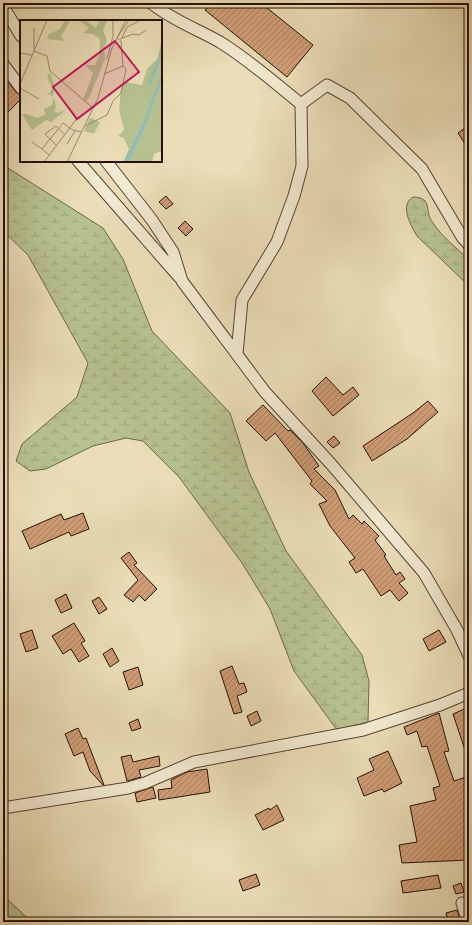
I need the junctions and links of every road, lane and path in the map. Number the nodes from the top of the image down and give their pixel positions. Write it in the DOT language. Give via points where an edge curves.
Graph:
graph roads {
  1 [pos="151,3"];
  2 [pos="3,5"];
  3 [pos="20,34"];
  4 [pos="3,64"];
  5 [pos="20,87"];
  6 [pos="301,104"];
  7 [pos="79,162"];
  8 [pos="107,162"];
  9 [pos="469,245"];
  10 [pos="182,281"];
  11 [pos="237,354"];
  12 [pos="469,656"];
  13 [pos="469,693"];
  14 [pos="3,808"];
  15 [pos="462,903"];
  16 [pos="468,922"];
  1 -- 6 [label="street" via="178,21 220,42"];
  2 -- 3 [label="street"];
  4 -- 5 [label="street"];
  6 -- 9 [label="street" via="327,85 350,98 422,168"];
  6 -- 11 [label="street" via="302,166 277,242 242,300"];
  7 -- 10 [label="street"];
  8 -- 10 [label="street" via="152,220 173,252"];
  10 -- 11 [label="street"];
  11 -- 12 [label="street" via="265,392 331,464 424,573"];
  13 -- 14 [label="street" via="363,730 194,762 145,784"];
  15 -- 16 [label="street"];
}
